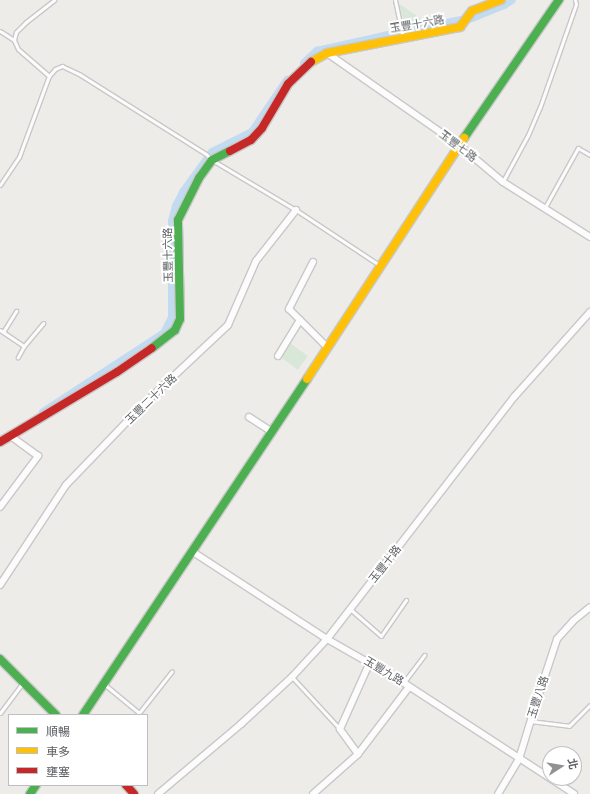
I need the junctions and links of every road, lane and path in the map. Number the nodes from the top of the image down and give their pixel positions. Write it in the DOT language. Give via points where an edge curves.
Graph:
graph roads {
  1 [pos="54,0"];
  2 [pos="394,0"];
  3 [pos="501,0"];
  4 [pos="559,0"];
  5 [pos="575,0"];
  6 [pos="0,30"];
  7 [pos="402,35"];
  8 [pos="14,40"];
  9 [pos="327,53"];
  10 [pos="49,76"];
  11 [pos="459,145"];
  12 [pos="590,155"];
  13 [pos="211,159"];
  14 [pos="503,182"];
  15 [pos="0,185"];
  16 [pos="544,209"];
  17 [pos="296,210"];
  18 [pos="590,237"];
  19 [pos="313,262"];
  20 [pos="381,266"];
  21 [pos="16,311"];
  22 [pos="590,312"];
  23 [pos="300,320"];
  24 [pos="43,323"];
  25 [pos="1,331"];
  26 [pos="24,346"];
  27 [pos="328,348"];
  28 [pos="278,356"];
  29 [pos="18,357"];
  30 [pos="248,417"];
  31 [pos="272,432"];
  32 [pos="12,437"];
  33 [pos="0,442"];
  34 [pos="0,507"];
  35 [pos="193,552"];
  36 [pos="0,585"];
  37 [pos="406,600"];
  38 [pos="590,608"];
  39 [pos="350,609"];
  40 [pos="327,639"];
  41 [pos="424,655"];
  42 [pos="0,659"];
  43 [pos="370,662"];
  44 [pos="172,671"];
  45 [pos="292,677"];
  46 [pos="23,683"];
  47 [pos="104,684"];
  48 [pos="407,685"];
  49 [pos="590,705"];
  50 [pos="0,713"];
  51 [pos="55,714"];
  52 [pos="84,714"];
  53 [pos="530,721"];
  54 [pos="340,729"];
  55 [pos="358,754"];
  56 [pos="519,759"];
  57 [pos="127,786"];
  58 [pos="134,794"];
  59 [pos="158,794"];
  60 [pos="312,794"];
  61 [pos="498,794"];
  62 [pos="574,794"];
  1 -- 8 [label="lane" via="26,22 16,32"];
  2 -- 7 [label="lane"];
  3 -- 7 [label="main road, 玉豐十六路" via="472,11 460,27"];
  4 -- 11 [label="main road"];
  5 -- 14 [label="lane" via="576,4 540,107"];
  6 -- 8 [label="lane"];
  7 -- 9 [label="main road, 玉豐十六路"];
  8 -- 10 [label="lane" via="18,49"];
  9 -- 11 [label="street, 玉豐七路"];
  9 -- 13 [label="main road, 玉豐十六路" via="312,61 288,84 262,128 251,140"];
  10 -- 13 [label="lane" via="62,66 80,74"];
  10 -- 15 [label="lane" via="19,157"];
  11 -- 14 [label="street, 玉豐七路"];
  11 -- 20 [label="main road"];
  12 -- 16 [label="lane" via="578,148"];
  13 -- 17 [label="lane"];
  13 -- 32 [label="main road, 玉豐十六路" via="178,220 180,319 175,330 117,372"];
  14 -- 16 [label="street, 玉豐七路"];
  16 -- 18 [label="street, 玉豐七路"];
  17 -- 20 [label="lane"];
  17 -- 36 [label="street, 玉豐二十六路" via="256,261 228,325 145,403 66,485"];
  19 -- 23 [label="street" via="289,309"];
  20 -- 27 [label="main road"];
  21 -- 25 [label="lane"];
  22 -- 39 [label="street, 玉豐十路" via="515,396"];
  23 -- 27 [label="street"];
  23 -- 28 [label="street"];
  24 -- 26 [label="lane"];
  25 -- 26 [label="lane"];
  26 -- 29 [label="lane"];
  27 -- 31 [label="main road"];
  30 -- 31 [label="street"];
  31 -- 35 [label="main road"];
  32 -- 33 [label="main road, 玉豐十六路"];
  32 -- 34 [label="street" via="38,456"];
  35 -- 40 [label="street, 玉豐九路"];
  35 -- 47 [label="main road"];
  37 -- 39 [label="lane" via="381,636"];
  38 -- 53 [label="street, 玉豐八路" via="573,621 557,639"];
  39 -- 40 [label="street, 玉豐十路"];
  40 -- 43 [label="street, 玉豐九路"];
  40 -- 45 [label="street, 玉豐十路"];
  41 -- 48 [label="lane"];
  42 -- 46 [label="main road"];
  43 -- 48 [label="street, 玉豐九路"];
  43 -- 54 [label="street"];
  44 -- 47 [label="lane" via="139,713"];
  45 -- 54 [label="lane"];
  45 -- 59 [label="street, 玉豐十路"];
  46 -- 50 [label="lane"];
  46 -- 51 [label="main road"];
  47 -- 52 [label="main road"];
  48 -- 55 [label="street"];
  48 -- 56 [label="street, 玉豐九路"];
  49 -- 53 [label="lane" via="569,726"];
  53 -- 56 [label="street, 玉豐八路"];
  54 -- 55 [label="street"];
  55 -- 60 [label="street"];
  56 -- 61 [label="street, 玉豐八路"];
  56 -- 62 [label="street, 玉豐九路"];
  57 -- 58 [label="main road"];
}
